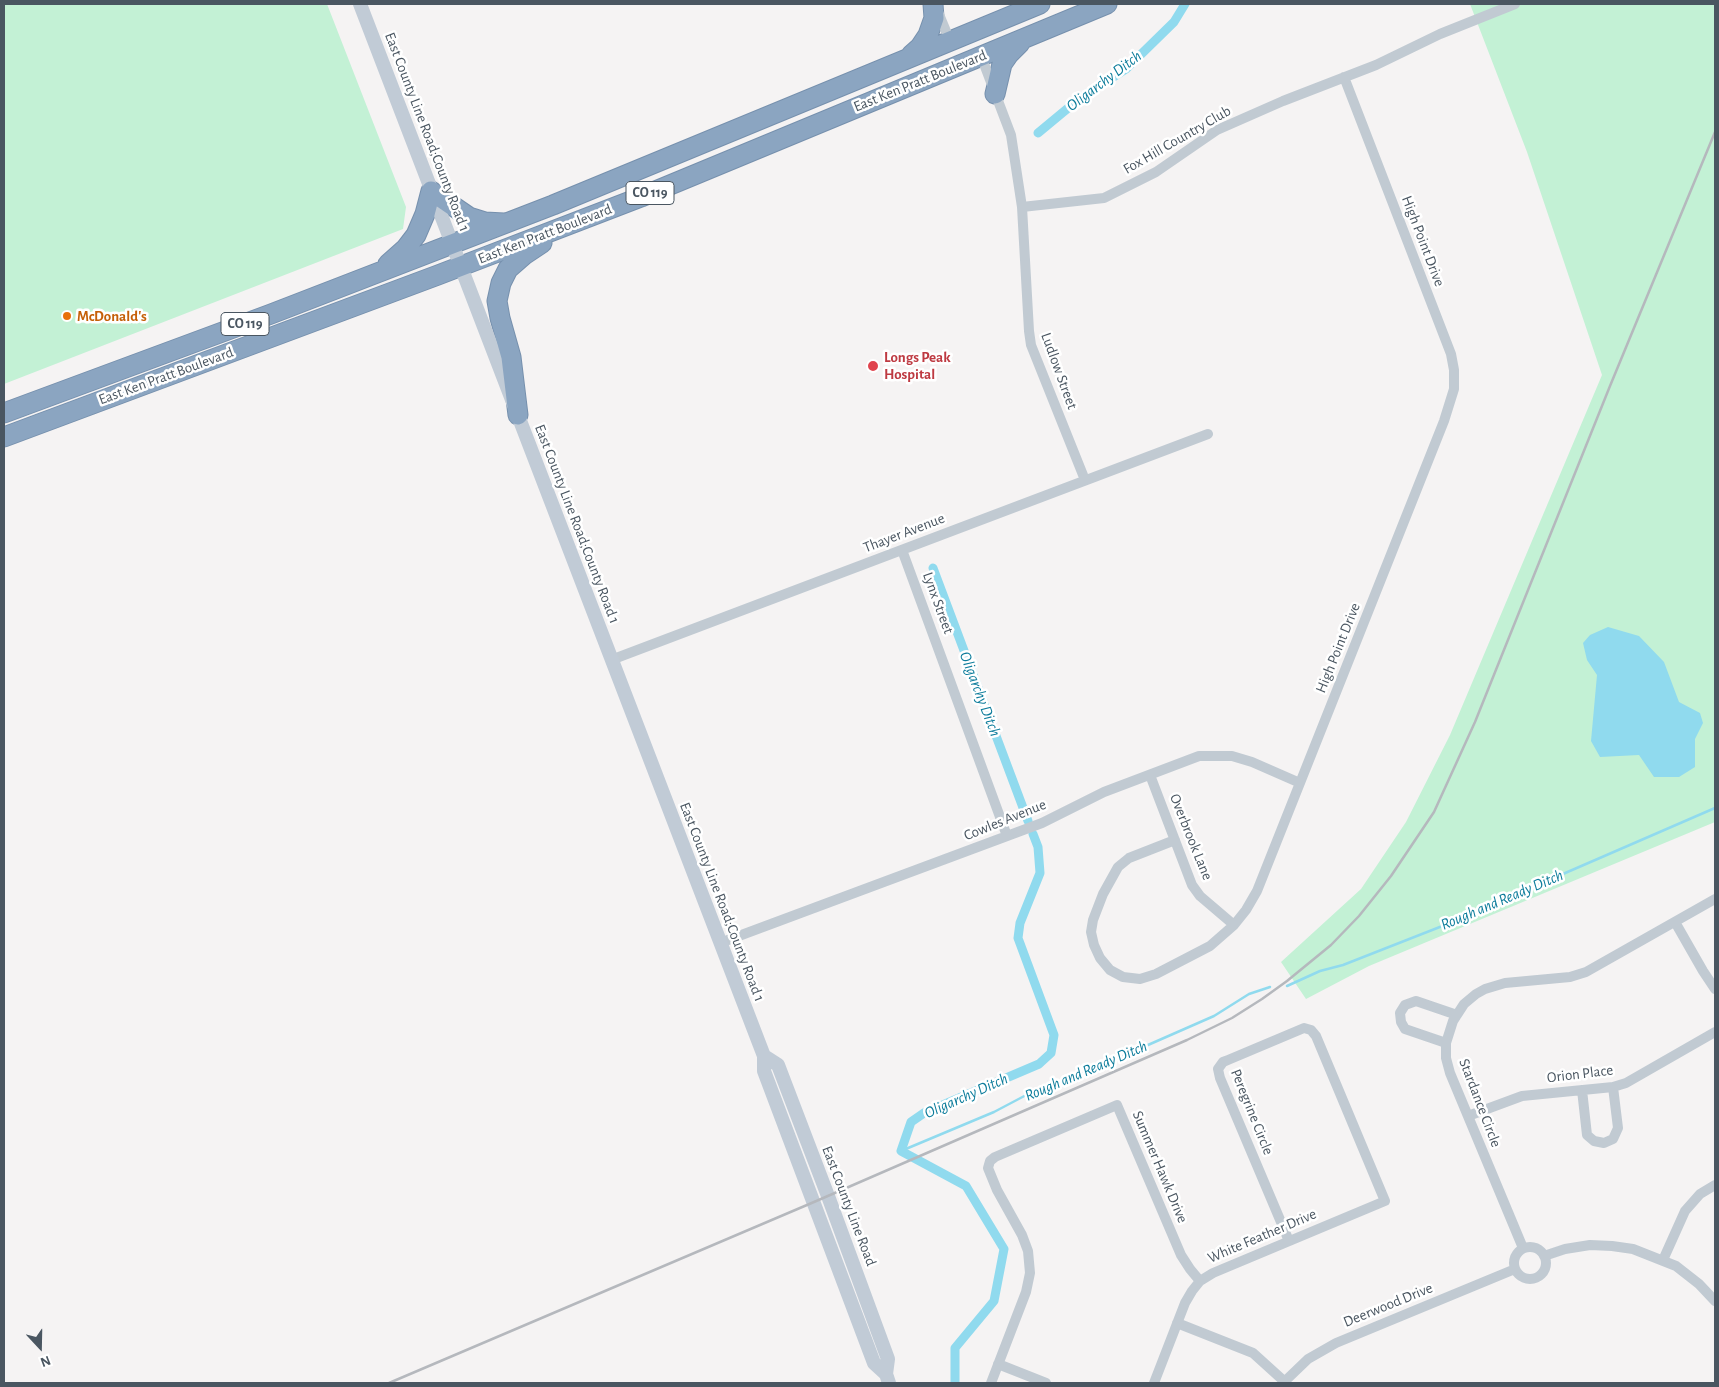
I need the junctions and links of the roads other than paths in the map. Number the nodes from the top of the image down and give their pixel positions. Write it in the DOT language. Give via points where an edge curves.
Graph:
graph roads {
  1 [pos="360,4"];
  2 [pos="934,4"];
  3 [pos="1040,4"];
  4 [pos="1055,4"];
  5 [pos="1107,4"];
  6 [pos="1515,4"];
  7 [pos="1026,38"];
  8 [pos="950,41"];
  9 [pos="981,56"];
  10 [pos="907,59"];
  11 [pos="1344,78"];
  12 [pos="995,94"];
  13 [pos="868,102"];
  14 [pos="431,190"];
  15 [pos="1022,208"];
  16 [pos="578,221"];
  17 [pos="508,223"];
  18 [pos="452,245"];
  19 [pos="460,266"];
  20 [pos="371,276"];
  21 [pos="37,400"];
  22 [pos="4,409"];
  23 [pos="4,413"];
  24 [pos="518,415"];
  25 [pos="1208,434"];
  26 [pos="4,436"];
  27 [pos="1085,480"];
  28 [pos="902,550"];
  29 [pos="611,660"];
  30 [pos="1150,775"];
  31 [pos="1300,783"];
  32 [pos="1007,836"];
  33 [pos="1175,840"];
  34 [pos="1715,899"];
  35 [pos="1675,922"];
  36 [pos="1234,925"];
  37 [pos="720,943"];
  38 [pos="1715,989"];
  39 [pos="1457,1014"];
  40 [pos="1715,1032"];
  41 [pos="1446,1043"];
  42 [pos="1613,1087"];
  43 [pos="1582,1090"];
  44 [pos="1468,1116"];
  45 [pos="1715,1185"];
  46 [pos="1385,1201"];
  47 [pos="1289,1241"];
  48 [pos="1523,1248"];
  49 [pos="1544,1256"];
  50 [pos="1663,1260"];
  51 [pos="1515,1269"];
  52 [pos="1200,1281"];
  53 [pos="1715,1301"];
  54 [pos="1177,1323"];
  55 [pos="998,1364"];
  56 [pos="888,1379"];
  57 [pos="1284,1382"];
  58 [pos="991,1383"];
  59 [pos="1046,1383"];
  60 [pos="1154,1383"];
  1 -- 14 [label="main road, East County Line Road;County Road 1"];
  2 -- 8 [label="street"];
  2 -- 10 [label="highway" via="934,18 928,35"];
  3 -- 8 [label="highway, East Ken Pratt Boulevard / CO 119"];
  4 -- 9 [label="highway" via="983,44"];
  5 -- 7 [label="highway, East Ken Pratt Boulevard / CO 119"];
  6 -- 11 [label="street, Fox Hill Country Club"];
  7 -- 9 [label="highway, East Ken Pratt Boulevard / CO 119"];
  7 -- 12 [label="highway" via="1002,64"];
  8 -- 10 [label="highway, East Ken Pratt Boulevard / CO 119"];
  8 -- 13 [label="highway" via="947,51 941,56 870,93"];
  9 -- 12 [label="street"];
  9 -- 13 [label="highway, East Ken Pratt Boulevard / CO 119"];
  10 -- 17 [label="highway, East Ken Pratt Boulevard / CO 119"];
  11 -- 15 [label="street, Fox Hill Country Club" via="1217,130 1156,172 1104,198"];
  11 -- 31 [label="street, High Point Drive" via="1451,354 1454,389 1441,430"];
  12 -- 15 [label="street" via="1011,135"];
  13 -- 16 [label="highway, East Ken Pratt Boulevard / CO 119"];
  14 -- 17 [label="highway" via="469,218"];
  14 -- 18 [label="main road, East County Line Road;County Road 1"];
  14 -- 20 [label="highway" via="416,235 389,264"];
  15 -- 27 [label="street, Ludlow Street" via="1031,345"];
  16 -- 19 [label="highway, East Ken Pratt Boulevard / CO 119"];
  16 -- 24 [label="highway" via="524,254 508,269 501,282 497,301 511,357"];
  17 -- 18 [label="highway, East Ken Pratt Boulevard / CO 119"];
  18 -- 19 [label="main road, East County Line Road;County Road 1"];
  18 -- 20 [label="highway, East Ken Pratt Boulevard / CO 119"];
  19 -- 24 [label="main road, East County Line Road;County Road 1"];
  19 -- 26 [label="highway, East Ken Pratt Boulevard / CO 119"];
  20 -- 21 [label="highway, East Ken Pratt Boulevard / CO 119"];
  21 -- 22 [label="highway"];
  21 -- 23 [label="highway, East Ken Pratt Boulevard / CO 119"];
  24 -- 29 [label="main road, East County Line Road;County Road 1"];
  25 -- 27 [label="street, Thayer Avenue"];
  27 -- 28 [label="street, Thayer Avenue"];
  28 -- 29 [label="street, Thayer Avenue"];
  28 -- 32 [label="street, Lynx Street"];
  29 -- 37 [label="main road, East County Line Road;County Road 1"];
  30 -- 31 [label="street, Cowles Avenue" via="1199,756 1216,755 1252,762"];
  30 -- 32 [label="street, Cowles Avenue"];
  30 -- 33 [label="street, Overbrook Lane"];
  31 -- 36 [label="street, High Point Drive" via="1257,891"];
  32 -- 37 [label="street, Cowles Avenue"];
  33 -- 36 [label="street, Overbrook Lane" via="1200,896"];
  33 -- 36 [label="street, High Point Drive" via="1130,858 1118,867 1093,920 1091,932 1100,958 1123,978 1140,978 1156,974 1210,946"];
  34 -- 35 [label="street, Stardance Circle"];
  35 -- 38 [label="street"];
  35 -- 39 [label="street, Stardance Circle" via="1581,974 1488,988 1473,997"];
  37 -- 56 [label="main road, East County Line Road;County Road 1" via="764,1056 764,1071 874,1363"];
  39 -- 41 [label="street, Stardance Circle"];
  39 -- 41 [label="street" via="1416,1001 1405,1005 1400,1013 1405,1029"];
  40 -- 42 [label="street, Orion Place" via="1638,1077"];
  41 -- 44 [label="street, Stardance Circle" via="1450,1073"];
  42 -- 43 [label="street, Orion Place"];
  42 -- 43 [label="street" via="1618,1131 1613,1139 1604,1143 1587,1135"];
  43 -- 44 [label="street, Orion Place" via="1518,1097"];
  44 -- 48 [label="street, Stardance Circle"];
  45 -- 50 [label="street" via="1700,1194 1685,1211"];
  46 -- 47 [label="street, White Feather Drive"];
  46 -- 47 [label="street, Peregrine Circle" via="1316,1036 1309,1029 1301,1029 1228,1060 1218,1069"];
  47 -- 52 [label="street, White Feather Drive"];
  48 -- 49 [label="street" via="1535,1248"];
  48 -- 51 [label="street" via="1514,1259"];
  49 -- 50 [label="street" via="1578,1247 1605,1246 1632,1249"];
  49 -- 51 [label="street" via="1545,1270 1534,1279 1520,1276"];
  50 -- 53 [label="street" via="1688,1274"];
  51 -- 57 [label="street, Deerwood Drive" via="1331,1345 1308,1358"];
  52 -- 54 [label="street, White Feather Drive"];
  52 -- 55 [label="street, Summer Hawk Drive" via="1181,1255 1117,1105 997,1156 988,1164 997,1190 1022,1235 1030,1265 1026,1292"];
  54 -- 57 [label="street" via="1253,1353"];
  54 -- 60 [label="street, White Feather Drive"];
  55 -- 58 [label="street, Summer Hawk Drive"];
  55 -- 59 [label="street"];
}
